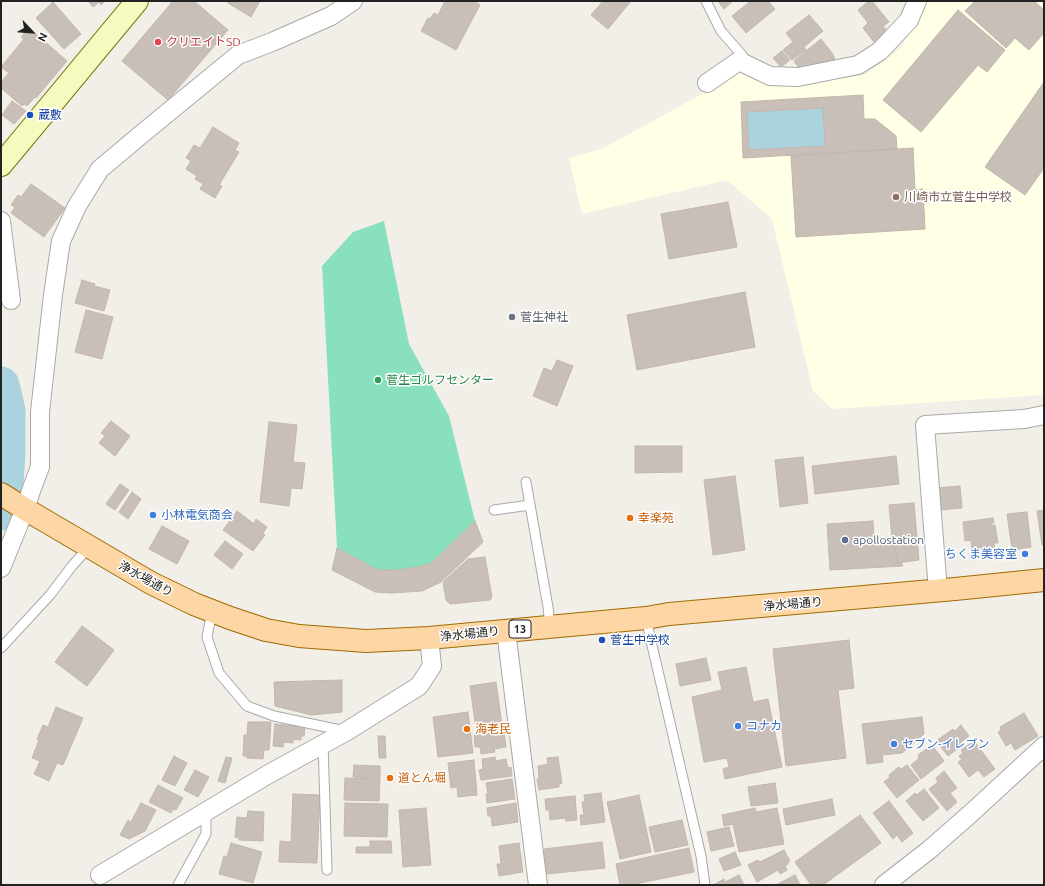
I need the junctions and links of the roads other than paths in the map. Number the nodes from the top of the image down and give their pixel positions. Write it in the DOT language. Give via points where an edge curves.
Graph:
graph roads {
  1 [pos="137,1"];
  2 [pos="353,1"];
  3 [pos="706,1"];
  4 [pos="917,1"];
  5 [pos="739,61"];
  6 [pos="707,83"];
  7 [pos="1,165"];
  8 [pos="1,221"];
  9 [pos="11,300"];
  10 [pos="1044,415"];
  11 [pos="526,482"];
  12 [pos="1,494"];
  13 [pos="530,506"];
  14 [pos="26,509"];
  15 [pos="494,510"];
  16 [pos="89,547"];
  17 [pos="1,568"];
  18 [pos="1044,580"];
  19 [pos="938,591"];
  20 [pos="212,611"];
  21 [pos="646,618"];
  22 [pos="550,626"];
  23 [pos="506,631"];
  24 [pos="429,638"];
  25 [pos="1,648"];
  26 [pos="347,731"];
  27 [pos="323,743"];
  28 [pos="1044,746"];
  29 [pos="206,811"];
  30 [pos="327,870"];
  31 [pos="103,880"];
  32 [pos="178,885"];
  33 [pos="538,885"];
  34 [pos="705,885"];
  35 [pos="884,885"];
  1 -- 7 [label="street"];
  2 -- 14 [label="street" via="331,16 238,54 100,169 76,206 62,241 53,295 40,412 40,467"];
  3 -- 5 [label="lane" via="721,31 742,55"];
  4 -- 5 [label="street" via="908,20 880,51 858,65 798,77 770,76"];
  5 -- 6 [label="street"];
  8 -- 9 [label="street"];
  10 -- 19 [label="street" via="1024,419 925,425"];
  11 -- 13 [label="lane"];
  12 -- 14 [label="main road, 浄水場通り / 13"];
  13 -- 15 [label="lane"];
  13 -- 22 [label="lane"];
  14 -- 16 [label="main road, 浄水場通り / 13"];
  14 -- 17 [label="street"];
  16 -- 20 [label="main road, 浄水場通り / 13" via="151,583"];
  16 -- 25 [label="lane" via="50,595"];
  18 -- 19 [label="main road, 浄水場通り / 13"];
  19 -- 21 [label="main road, 浄水場通り / 13"];
  20 -- 24 [label="main road, 浄水場通り / 13" via="266,630 299,636 366,642"];
  20 -- 26 [label="lane" via="207,637 219,673 246,706 274,716"];
  21 -- 22 [label="main road, 浄水場通り / 13"];
  21 -- 34 [label="lane" via="701,856"];
  22 -- 23 [label="main road, 浄水場通り / 13"];
  23 -- 24 [label="main road, 浄水場通り / 13"];
  23 -- 33 [label="street"];
  24 -- 26 [label="street" via="432,666 419,686"];
  26 -- 27 [label="street"];
  27 -- 29 [label="street"];
  27 -- 30 [label="lane"];
  28 -- 35 [label="street" via="970,815"];
  29 -- 31 [label="street"];
  29 -- 32 [label="lane" via="206,834"];
}
